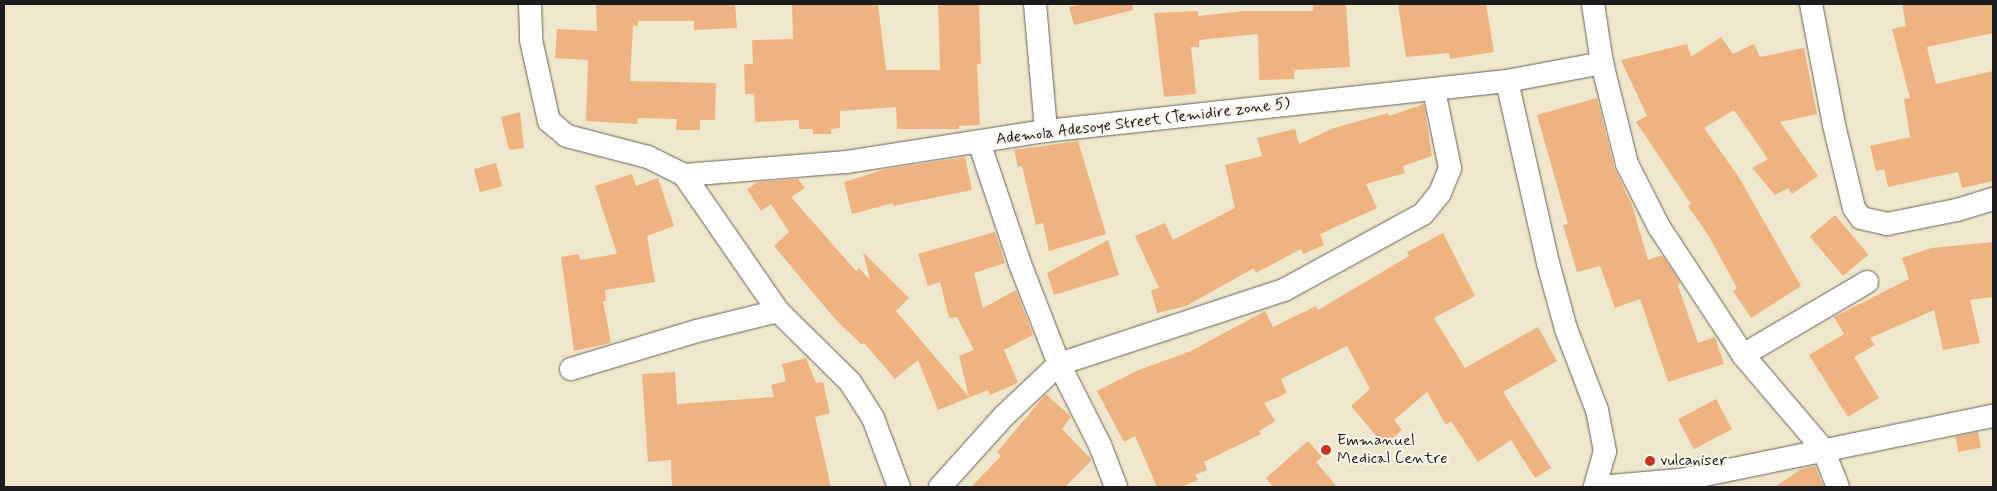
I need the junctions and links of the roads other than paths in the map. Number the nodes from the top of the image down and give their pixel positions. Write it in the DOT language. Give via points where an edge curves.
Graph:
graph roads {
  1 [pos="530,4"];
  2 [pos="1035,4"];
  3 [pos="1593,4"];
  4 [pos="1811,4"];
  5 [pos="1602,62"];
  6 [pos="1508,81"];
  7 [pos="1434,90"];
  8 [pos="1046,131"];
  9 [pos="979,142"];
  10 [pos="684,175"];
  11 [pos="1993,199"];
  12 [pos="1867,282"];
  13 [pos="778,311"];
  14 [pos="1742,355"];
  15 [pos="1059,364"];
  16 [pos="571,369"];
  17 [pos="1993,416"];
  18 [pos="1823,449"];
  19 [pos="1666,484"];
  20 [pos="899,487"];
  21 [pos="940,487"];
  22 [pos="1116,487"];
  23 [pos="1595,487"];
  24 [pos="1599,487"];
  25 [pos="1838,487"];
  1 -- 10 [label="street" via="531,40 549,121 567,136 648,157"];
  2 -- 8 [label="street"];
  3 -- 5 [label="street"];
  4 -- 11 [label="street" via="1843,162 1854,208 1860,218 1887,224"];
  5 -- 6 [label="street, Ademola Adesoye Street (Temidire zone 5)"];
  5 -- 14 [label="street" via="1627,164 1658,227"];
  6 -- 7 [label="street, Ademola Adesoye Street (Temidire zone 5)"];
  6 -- 23 [label="street" via="1548,263 1566,329 1597,410 1605,451"];
  7 -- 8 [label="street, Ademola Adesoye Street (Temidire zone 5)"];
  7 -- 15 [label="street" via="1450,168 1440,193 1423,214 1284,290"];
  8 -- 9 [label="street, Ademola Adesoye Street (Temidire zone 5)"];
  9 -- 10 [label="street, Ademola Adesoye Street (Temidire zone 5)" via="847,162"];
  9 -- 15 [label="street"];
  10 -- 13 [label="street"];
  12 -- 14 [label="street"];
  13 -- 16 [label="street" via="697,331"];
  13 -- 20 [label="street" via="850,382 873,418"];
  14 -- 18 [label="street"];
  15 -- 21 [label="street" via="1004,416"];
  15 -- 22 [label="street" via="1100,445"];
  17 -- 18 [label="street"];
  18 -- 19 [label="street"];
  18 -- 25 [label="street"];
  19 -- 24 [label="street"];
}
